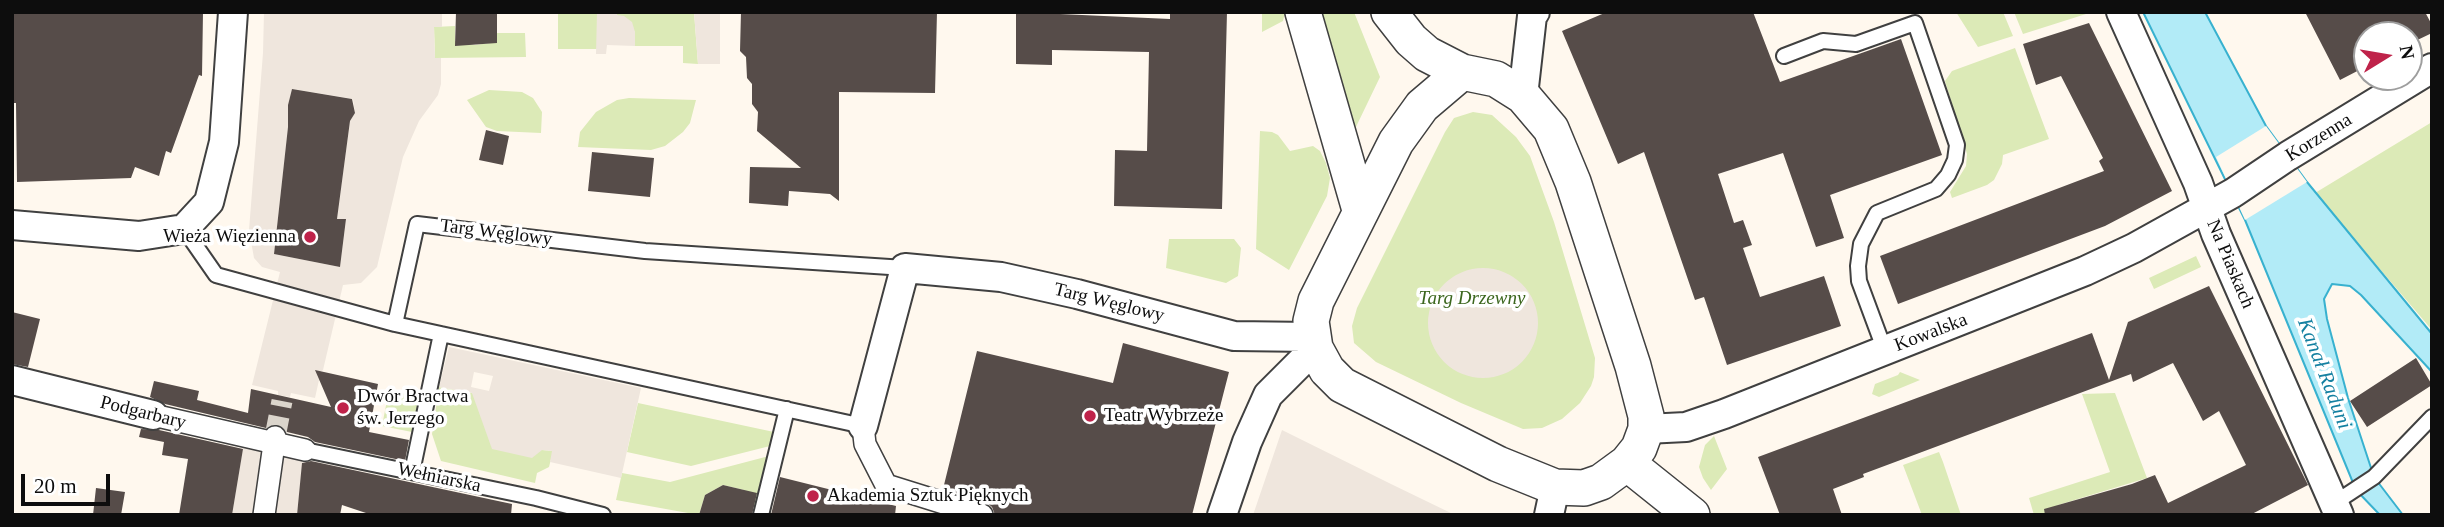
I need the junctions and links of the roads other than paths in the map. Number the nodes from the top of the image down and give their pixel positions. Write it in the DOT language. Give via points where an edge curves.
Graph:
graph roads {
  1 [pos="233,12"];
  2 [pos="1303,12"];
  3 [pos="1389,12"];
  4 [pos="1535,12"];
  5 [pos="2121,12"];
  6 [pos="1784,56"];
  7 [pos="2432,68"];
  8 [pos="1462,72"];
  9 [pos="1523,96"];
  10 [pos="2207,208"];
  11 [pos="1360,210"];
  12 [pos="12,225"];
  13 [pos="184,229"];
  14 [pos="905,268"];
  15 [pos="395,324"];
  16 [pos="441,334"];
  17 [pos="1314,343"];
  18 [pos="1885,351"];
  19 [pos="12,380"];
  20 [pos="787,410"];
  21 [pos="153,415"];
  22 [pos="2432,417"];
  23 [pos="863,426"];
  24 [pos="1646,429"];
  25 [pos="275,440"];
  26 [pos="304,450"];
  27 [pos="1627,463"];
  28 [pos="412,472"];
  29 [pos="1552,501"];
  30 [pos="2336,506"];
  31 [pos="264,515"];
  32 [pos="603,515"];
  33 [pos="761,515"];
  34 [pos="982,515"];
  35 [pos="1222,515"];
  36 [pos="1692,515"];
  1 -- 13 [label="street" via="224,142 209,202"];
  2 -- 11 [label="street"];
  3 -- 8 [label="street" via="1427,54"];
  4 -- 9 [label="street"];
  5 -- 10 [label="street, Na Piaskach"];
  6 -- 18 [label="lane" via="1823,41 1856,44 1915,23 1957,145 1948,175 1936,189 1877,213 1861,243 1859,281"];
  7 -- 10 [label="street, Korzenna"];
  8 -- 9 [label="street" via="1496,79"];
  8 -- 11 [label="street" via="1422,106 1396,142"];
  9 -- 24 [label="street" via="1551,128 1573,182 1633,366"];
  10 -- 18 [label="street, Kowalska" via="2077,275"];
  10 -- 30 [label="street, Na Piaskach"];
  11 -- 17 [label="street" via="1316,301 1311,321"];
  12 -- 13 [label="street" via="139,236"];
  13 -- 15 [label="lane" via="216,275"];
  14 -- 15 [label="lane, Targ Węglowy" via="645,251 417,224"];
  14 -- 17 [label="street, Targ Węglowy" via="1001,277 1234,336"];
  14 -- 23 [label="street"];
  15 -- 16 [label="lane"];
  16 -- 20 [label="lane"];
  16 -- 28 [label="lane"];
  17 -- 29 [label="street" via="1327,370 1342,385 1498,464"];
  17 -- 35 [label="street" via="1268,395"];
  18 -- 24 [label="street, Kowalska" via="1686,428"];
  19 -- 21 [label="street, Podgarbary"];
  20 -- 23 [label="lane"];
  20 -- 33 [label="lane"];
  21 -- 25 [label="street, Podgarbary"];
  22 -- 30 [label="lane" via="2374,477"];
  23 -- 34 [label="street" via="865,444 886,485"];
  24 -- 27 [label="street"];
  25 -- 26 [label="street, Wełniarska"];
  25 -- 31 [label="street"];
  26 -- 28 [label="lane, Wełniarska"];
  27 -- 29 [label="street" via="1601,482"];
  27 -- 36 [label="street"];
  28 -- 32 [label="lane, Wełniarska"];
}
